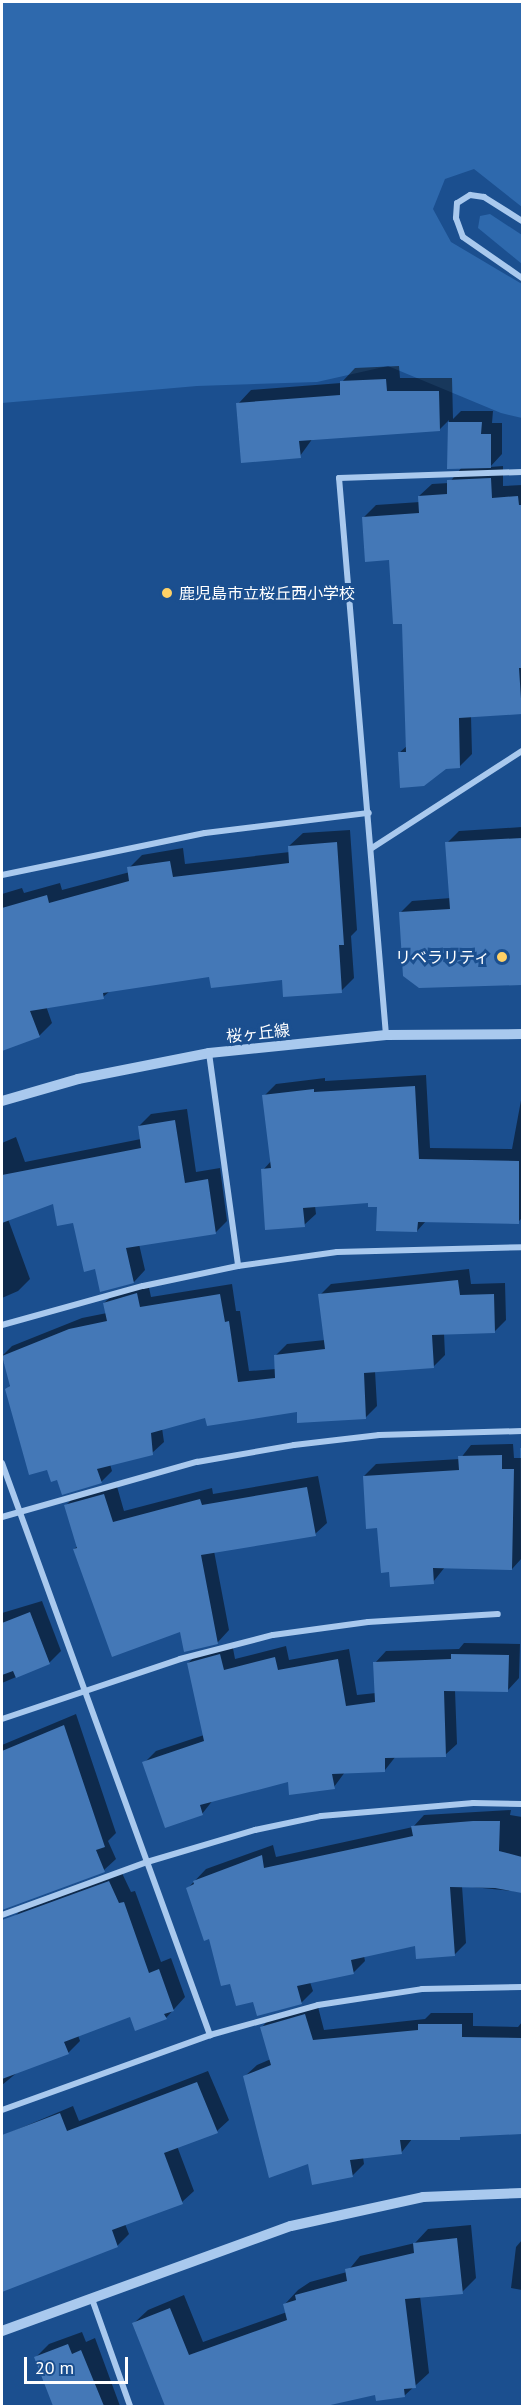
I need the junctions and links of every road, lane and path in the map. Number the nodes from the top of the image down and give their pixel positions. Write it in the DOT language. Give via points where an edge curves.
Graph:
graph roads {
  1 [pos="522,221"];
  2 [pos="522,278"];
  3 [pos="522,472"];
  4 [pos="522,751"];
  5 [pos="369,813"];
  6 [pos="372,849"];
  7 [pos="2,875"];
  8 [pos="522,1034"];
  9 [pos="386,1035"];
  10 [pos="209,1053"];
  11 [pos="2,1101"];
  12 [pos="522,1247"];
  13 [pos="238,1266"];
  14 [pos="2,1325"];
  15 [pos="522,1431"];
  16 [pos="2,1463"];
  17 [pos="19,1510"];
  18 [pos="2,1516"];
  19 [pos="498,1614"];
  20 [pos="84,1689"];
  21 [pos="2,1719"];
  22 [pos="522,1804"];
  23 [pos="147,1862"];
  24 [pos="2,1915"];
  25 [pos="522,1987"];
  26 [pos="210,2035"];
  27 [pos="2,2110"];
  28 [pos="522,2193"];
  29 [pos="92,2299"];
  30 [pos="2,2331"];
  31 [pos="130,2406"];
  1 -- 2 [label="street" via="484,197 470,195 457,203 456,218 463,237"];
  3 -- 5 [label="street" via="339,478"];
  4 -- 6 [label="street"];
  5 -- 6 [label="street"];
  5 -- 7 [label="street" via="205,833"];
  6 -- 9 [label="street"];
  8 -- 9 [label="street, 桜ヶ丘線"];
  9 -- 10 [label="street, 桜ヶ丘線"];
  10 -- 11 [label="street, 桜ヶ丘線" via="78,1079"];
  10 -- 13 [label="street"];
  12 -- 13 [label="street" via="337,1252"];
  13 -- 14 [label="street" via="143,1286"];
  15 -- 17 [label="street" via="379,1435 294,1445 196,1462"];
  16 -- 17 [label="street"];
  17 -- 18 [label="street"];
  17 -- 20 [label="street"];
  19 -- 20 [label="street" via="368,1622 273,1635"];
  20 -- 21 [label="street"];
  20 -- 23 [label="street"];
  22 -- 23 [label="street" via="473,1803 321,1816"];
  23 -- 24 [label="street"];
  23 -- 26 [label="street"];
  25 -- 26 [label="street" via="422,1989 318,2005"];
  26 -- 27 [label="street"];
  28 -- 29 [label="street" via="423,2197 348,2211 291,2226"];
  29 -- 30 [label="street"];
  29 -- 31 [label="street"];
}
